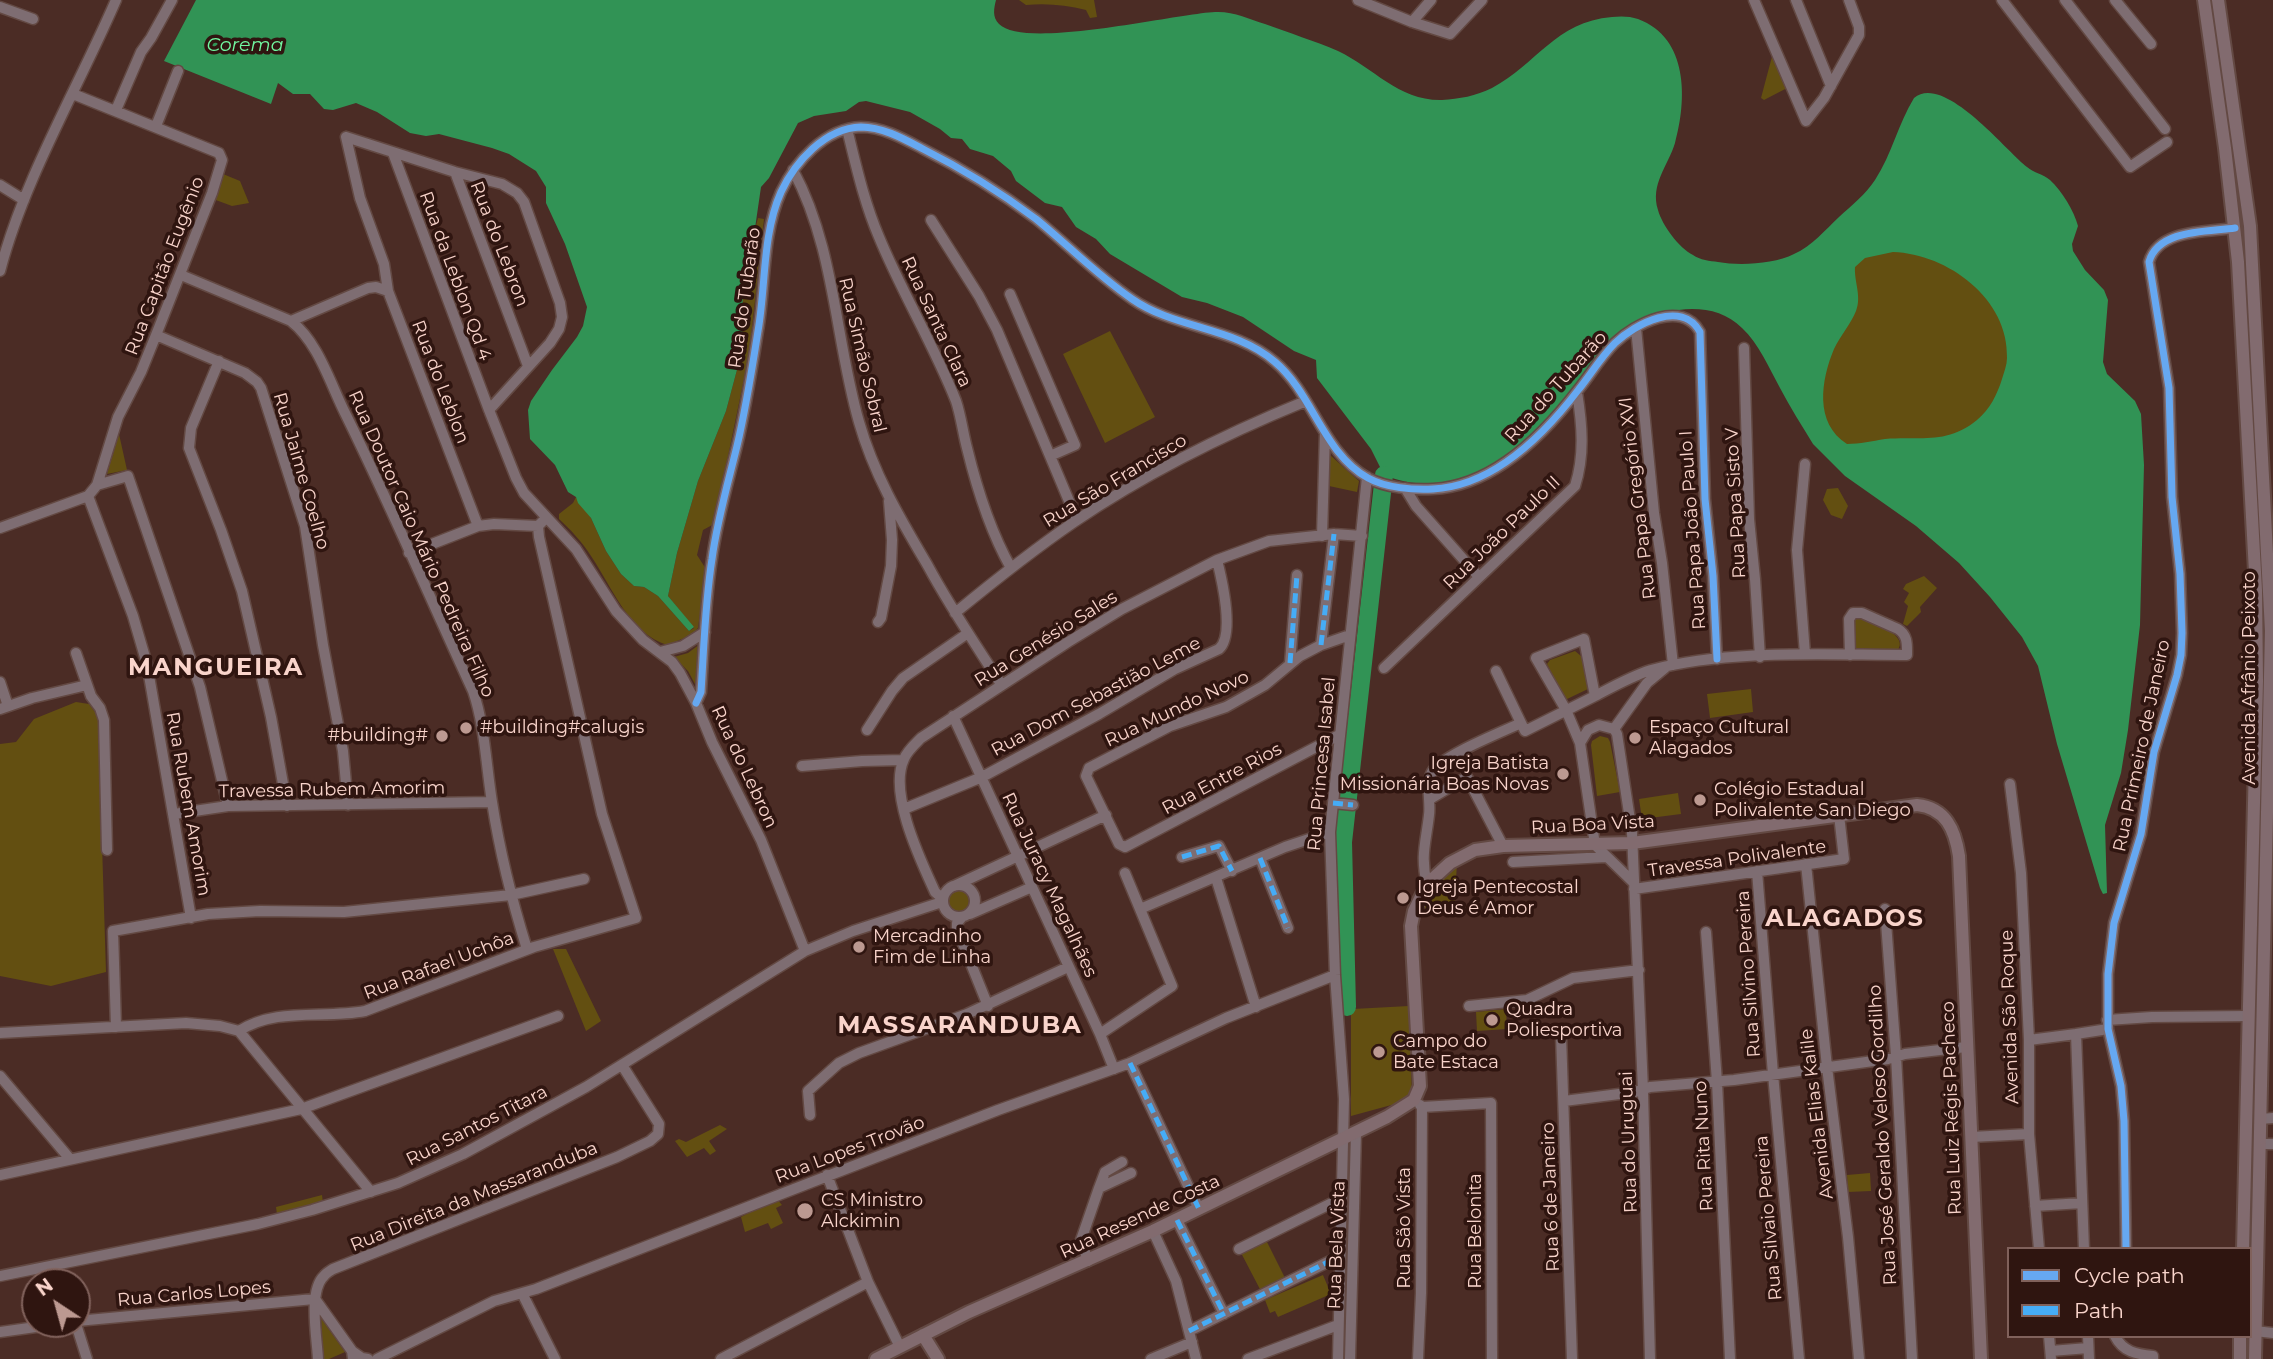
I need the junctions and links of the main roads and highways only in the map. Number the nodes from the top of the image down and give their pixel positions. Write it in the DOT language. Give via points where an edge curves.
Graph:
graph roads {
  1 [pos="2204,0"];
  2 [pos="2218,0"];
  3 [pos="2268,449"];
  4 [pos="2270,813"];
  5 [pos="1959,856"];
  6 [pos="2270,857"];
  7 [pos="1418,1103"];
  8 [pos="2266,1119"];
  9 [pos="2242,1247"];
  10 [pos="923,1335"];
  11 [pos="2240,1338"];
  12 [pos="876,1359"];
  13 [pos="938,1359"];
  14 [pos="1980,1359"];
  15 [pos="2240,1359"];
  16 [pos="2255,1359"];
  1 -- 9 [label="main road, Avenida Afrânio Peixoto" via="2235,228 2257,632"];
  2 -- 3 [label="main road, Avenida Afrânio Peixoto" via="2250,226"];
  3 -- 4 [label="main road, Avenida Afrânio Peixoto"];
  4 -- 6 [label="main road, Avenida Afrânio Peixoto"];
  5 -- 7 [label="main road, Rua Boa Vista" via="1949,822 1935,809 1905,805 1632,843 1475,850 1443,867 1427,884 1414,911"];
  5 -- 14 [label="main road, Rua Luiz Régis Pacheco"];
  6 -- 8 [label="main road, Avenida Afrânio Peixoto"];
  7 -- 10 [label="main road, Rua Resende Costa" via="1177,1220"];
  8 -- 16 [label="main road, Avenida Afrânio Peixoto" via="2259,1144"];
  10 -- 12 [label="main road, Rua Resende Costa"];
  10 -- 13 [label="main road"];
  11 -- 15 [label="main road"];
}
